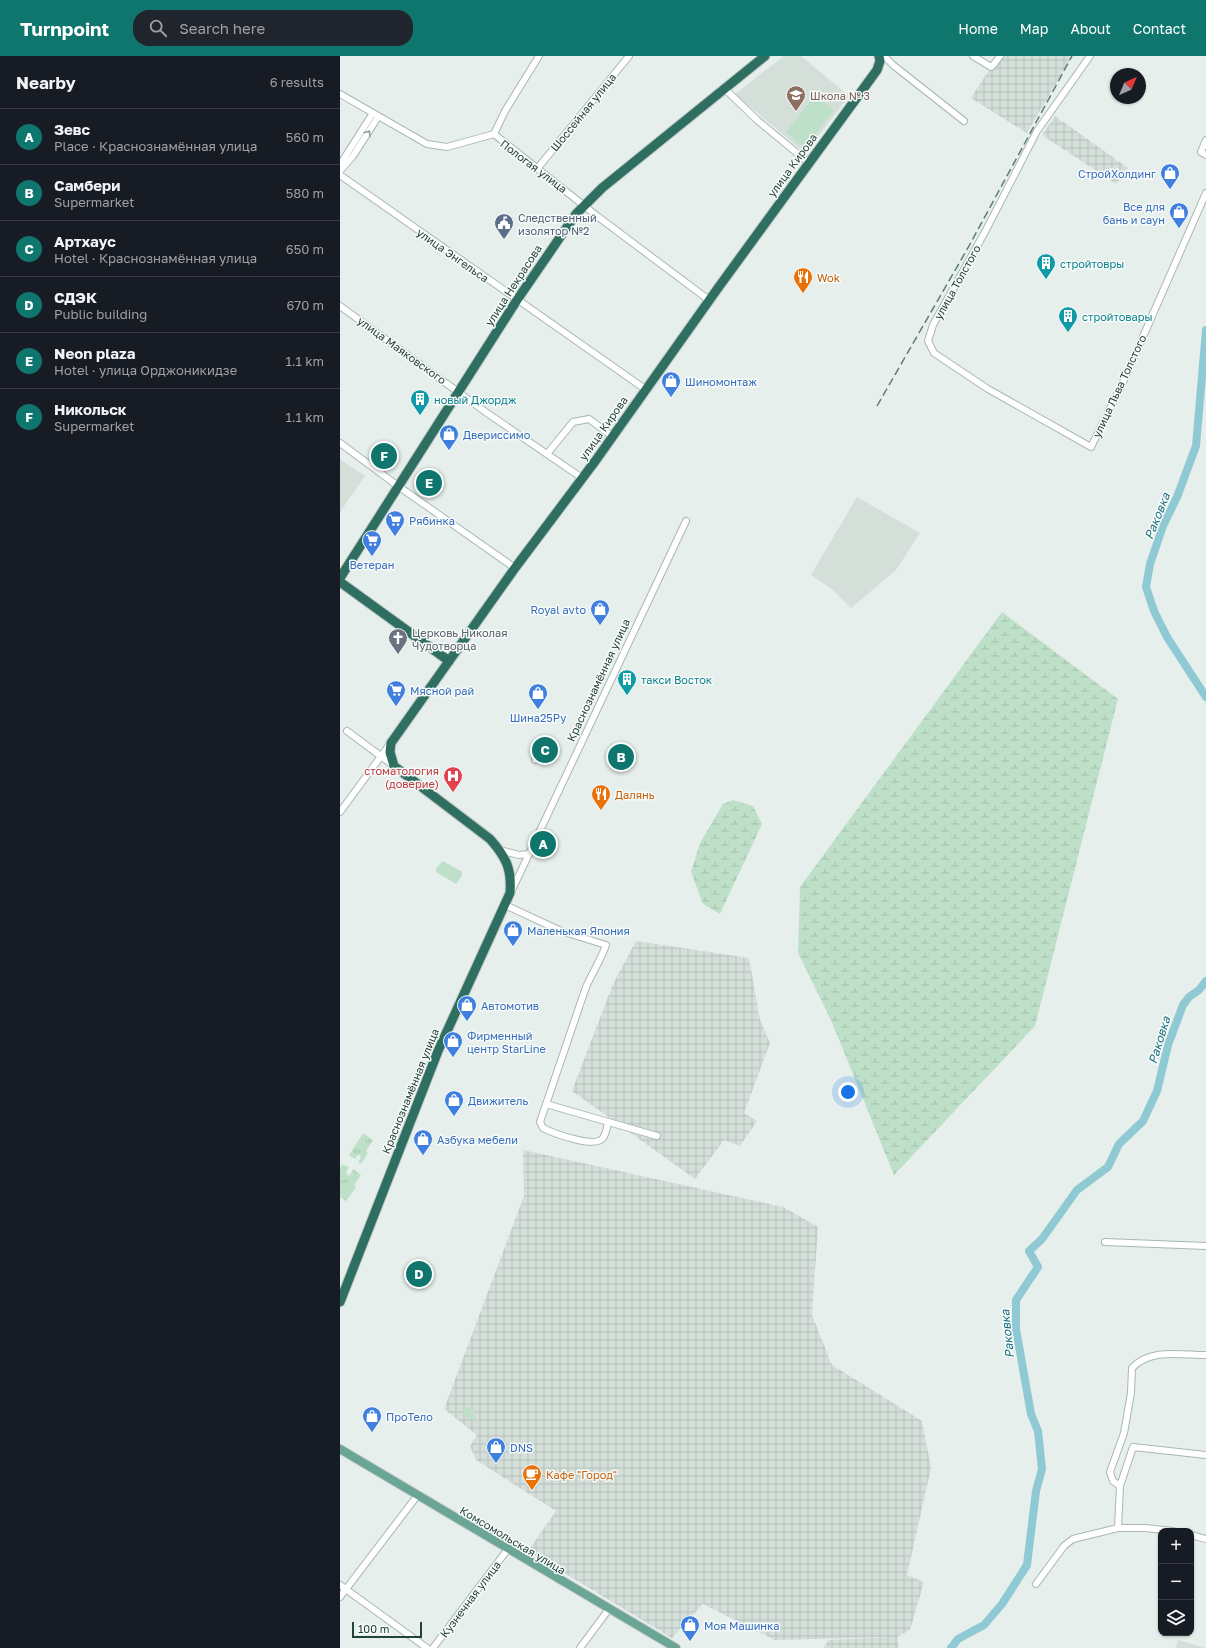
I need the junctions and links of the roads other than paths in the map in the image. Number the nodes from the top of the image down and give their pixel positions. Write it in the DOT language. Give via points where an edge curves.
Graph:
graph roads {
  1 [pos="538,56"];
  2 [pos="629,56"];
  3 [pos="765,56"];
  4 [pos="879,56"];
  5 [pos="884,56"];
  6 [pos="973,56"];
  7 [pos="1000,56"];
  8 [pos="1090,56"];
  9 [pos="725,90"];
  10 [pos="340,94"];
  11 [pos="376,115"];
  12 [pos="964,121"];
  13 [pos="494,134"];
  14 [pos="1206,140"];
  15 [pos="1206,155"];
  16 [pos="809,163"];
  17 [pos="340,168"];
  18 [pos="537,169"];
  19 [pos="340,171"];
  20 [pos="340,175"];
  21 [pos="1206,193"];
  22 [pos="584,205"];
  23 [pos="517,300"];
  24 [pos="709,300"];
  25 [pos="340,306"];
  26 [pos="645,389"];
  27 [pos="458,391"];
  28 [pos="612,436"];
  29 [pos="340,443"];
  30 [pos="1091,447"];
  31 [pos="547,454"];
  32 [pos="582,478"];
  33 [pos="398,486"];
  34 [pos="686,521"];
  35 [pos="515,568"];
  36 [pos="340,578"];
  37 [pos="340,582"];
  38 [pos="449,661"];
  39 [pos="347,731"];
  40 [pos="391,743"];
  41 [pos="556,750"];
  42 [pos="381,757"];
  43 [pos="535,760"];
  44 [pos="394,766"];
  45 [pos="340,812"];
  46 [pos="500,850"];
  47 [pos="529,854"];
  48 [pos="510,893"];
  49 [pos="505,905"];
  50 [pos="546,1104"];
  51 [pos="608,1123"];
  52 [pos="657,1136"];
  53 [pos="1105,1242"];
  54 [pos="1206,1246"];
  55 [pos="340,1302"];
  56 [pos="1206,1355"];
  57 [pos="340,1449"];
  58 [pos="1206,1455"];
  59 [pos="1120,1486"];
  60 [pos="417,1496"];
  61 [pos="1118,1528"];
  62 [pos="1158,1529"];
  63 [pos="1194,1536"];
  64 [pos="1206,1539"];
  65 [pos="508,1549"];
  66 [pos="1036,1584"];
  67 [pos="343,1588"];
  68 [pos="340,1597"];
  69 [pos="609,1608"];
  70 [pos="427,1648"];
  71 [pos="432,1648"];
  72 [pos="580,1648"];
  73 [pos="676,1648"];
  1 -- 13 [label="street" via="508,105"];
  2 -- 18 [label="street, Шоссейная улица"];
  3 -- 9 [label="highway, улица Некрасова"];
  4 -- 16 [label="highway, улица Кирова" via="877,70"];
  5 -- 12 [label="street"];
  6 -- 7 [label="street" via="991,67"];
  8 -- 30 [label="street, улица Толстого" via="1031,142 986,230 932,325 928,341 934,353 988,389"];
  9 -- 16 [label="street"];
  9 -- 22 [label="highway, улица Некрасова"];
  10 -- 11 [label="street, Пологая улица"];
  11 -- 13 [label="street, Пологая улица" via="431,146 447,147"];
  11 -- 17 [label="street" via="343,160"];
  19 -- 11 [label="street, one-way" via="353,156"];
  13 -- 18 [label="street, Пологая улица"];
  14 -- 15 [label="street" via="1201,152"];
  16 -- 24 [label="highway, улица Кирова"];
  18 -- 22 [label="street, Пологая улица"];
  20 -- 23 [label="street, улица Энгельса"];
  21 -- 30 [label="street, улица Льва Толстого" via="1124,380"];
  22 -- 23 [label="highway, улица Некрасова"];
  22 -- 24 [label="street, Пологая улица"];
  23 -- 26 [label="street, улица Энгельса"];
  23 -- 27 [label="highway, улица Некрасова"];
  24 -- 26 [label="highway, улица Кирова"];
  25 -- 27 [label="street, улица Маяковского"];
  26 -- 28 [label="highway, улица Кирова"];
  27 -- 31 [label="street, улица Маяковского"];
  27 -- 33 [label="highway, улица Некрасова"];
  28 -- 31 [label="street" via="589,419 573,422"];
  28 -- 32 [label="highway, улица Кирова"];
  29 -- 33 [label="street"];
  31 -- 32 [label="street, улица Маяковского"];
  32 -- 35 [label="highway, улица Кирова"];
  33 -- 35 [label="street"];
  33 -- 36 [label="highway, улица Некрасова"];
  34 -- 47 [label="street, Краснознамённая улица"];
  35 -- 38 [label="highway, улица Кирова"];
  37 -- 38 [label="highway"];
  38 -- 40 [label="highway, улица Кирова"];
  39 -- 42 [label="street"];
  40 -- 42 [label="street, улица Кирова"];
  40 -- 44 [label="highway" via="390,752"];
  41 -- 43 [label="street"];
  42 -- 44 [label="street"];
  42 -- 45 [label="street, улица Кирова"];
  44 -- 46 [label="highway" via="485,835"];
  46 -- 47 [label="street" via="519,855"];
  46 -- 48 [label="highway, Краснознамённая улица" via="508,865 511,878"];
  47 -- 48 [label="street, Краснознамённая улица"];
  48 -- 49 [label="highway, Краснознамённая улица"];
  49 -- 50 [label="street" via="561,931 606,945 601,961 586,987"];
  49 -- 55 [label="highway, Краснознамённая улица" via="438,1051"];
  50 -- 51 [label="street"];
  50 -- 51 [label="street" via="540,1122 543,1128 553,1133 584,1141 599,1141 603,1138"];
  51 -- 52 [label="street"];
  53 -- 54 [label="street"];
  56 -- 59 [label="street" via="1155,1354 1144,1358 1132,1368 1124,1433 1110,1472 1113,1481"];
  57 -- 60 [label="main road, Комсомольская улица"];
  58 -- 59 [label="street" via="1133,1447"];
  59 -- 61 [label="street"];
  60 -- 65 [label="main road, Комсомольская улица"];
  60 -- 67 [label="street"];
  61 -- 62 [label="street"];
  61 -- 66 [label="street" via="1073,1539 1064,1546"];
  63 -- 64 [label="street"];
  65 -- 69 [label="main road, Комсомольская улица"];
  65 -- 71 [label="street, Кузнечная улица"];
  67 -- 68 [label="street"];
  67 -- 70 [label="street"];
  69 -- 72 [label="street"];
  69 -- 73 [label="main road, Комсомольская улица"];
}
